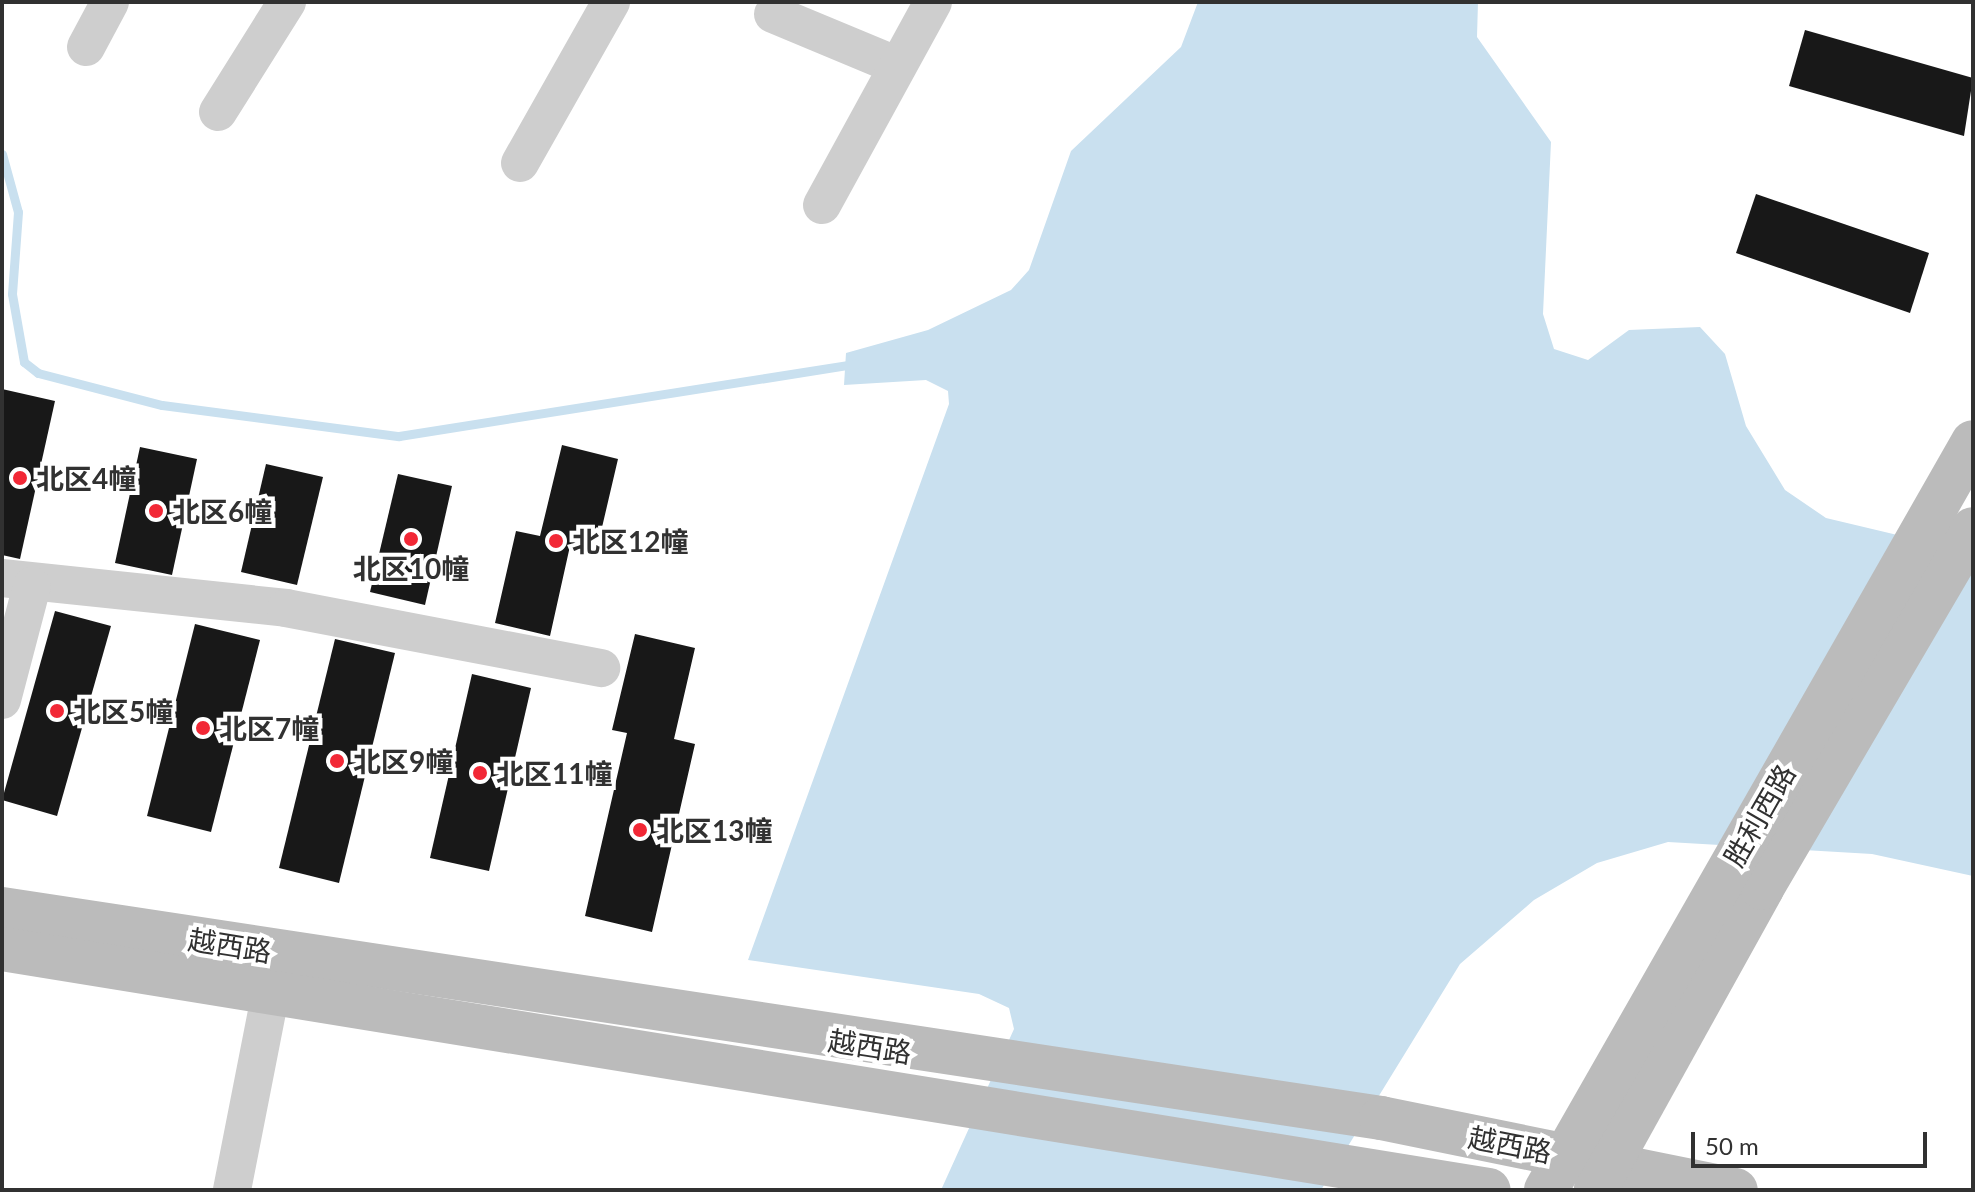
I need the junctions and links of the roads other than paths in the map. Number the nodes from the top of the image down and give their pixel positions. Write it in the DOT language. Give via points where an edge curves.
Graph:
graph roads {
  1 [pos="110,2"];
  2 [pos="287,2"];
  3 [pos="611,2"];
  4 [pos="933,2"];
  5 [pos="767,6"];
  6 [pos="86,47"];
  7 [pos="898,66"];
  8 [pos="218,112"];
  9 [pos="520,163"];
  10 [pos="822,205"];
  11 [pos="1973,442"];
  12 [pos="1973,529"];
  13 [pos="17,582"];
  14 [pos="601,668"];
  15 [pos="2,700"];
  16 [pos="1746,876"];
  17 [pos="2,909"];
  18 [pos="2,949"];
  19 [pos="271,991"];
  20 [pos="896,1069"];
  21 [pos="1555,1172"];
  22 [pos="1602,1176"];
  23 [pos="232,1190"];
  24 [pos="1489,1190"];
  25 [pos="1736,1190"];
  1 -- 6 [label="street"];
  2 -- 8 [label="street"];
  3 -- 9 [label="street"];
  4 -- 7 [label="street"];
  5 -- 7 [label="street"];
  7 -- 10 [label="street"];
  11 -- 16 [label="main road, 胜利西路"];
  12 -- 16 [label="main road, 胜利西路"];
  13 -- 14 [label="street" via="286,608"];
  13 -- 15 [label="street"];
  16 -- 21 [label="main road, 胜利西路"];
  16 -- 22 [label="main road, 胜利西路"];
  17 -- 20 [label="main road, 越西路"];
  18 -- 19 [label="main road, 越西路"];
  19 -- 20 [label="main road, 越西路"];
  19 -- 23 [label="street"];
  20 -- 21 [label="main road, 越西路" via="1381,1118"];
  20 -- 24 [label="main road, 越西路"];
  21 -- 22 [label="main road, 越西路"];
  22 -- 25 [label="main road, 越西路"];
}
